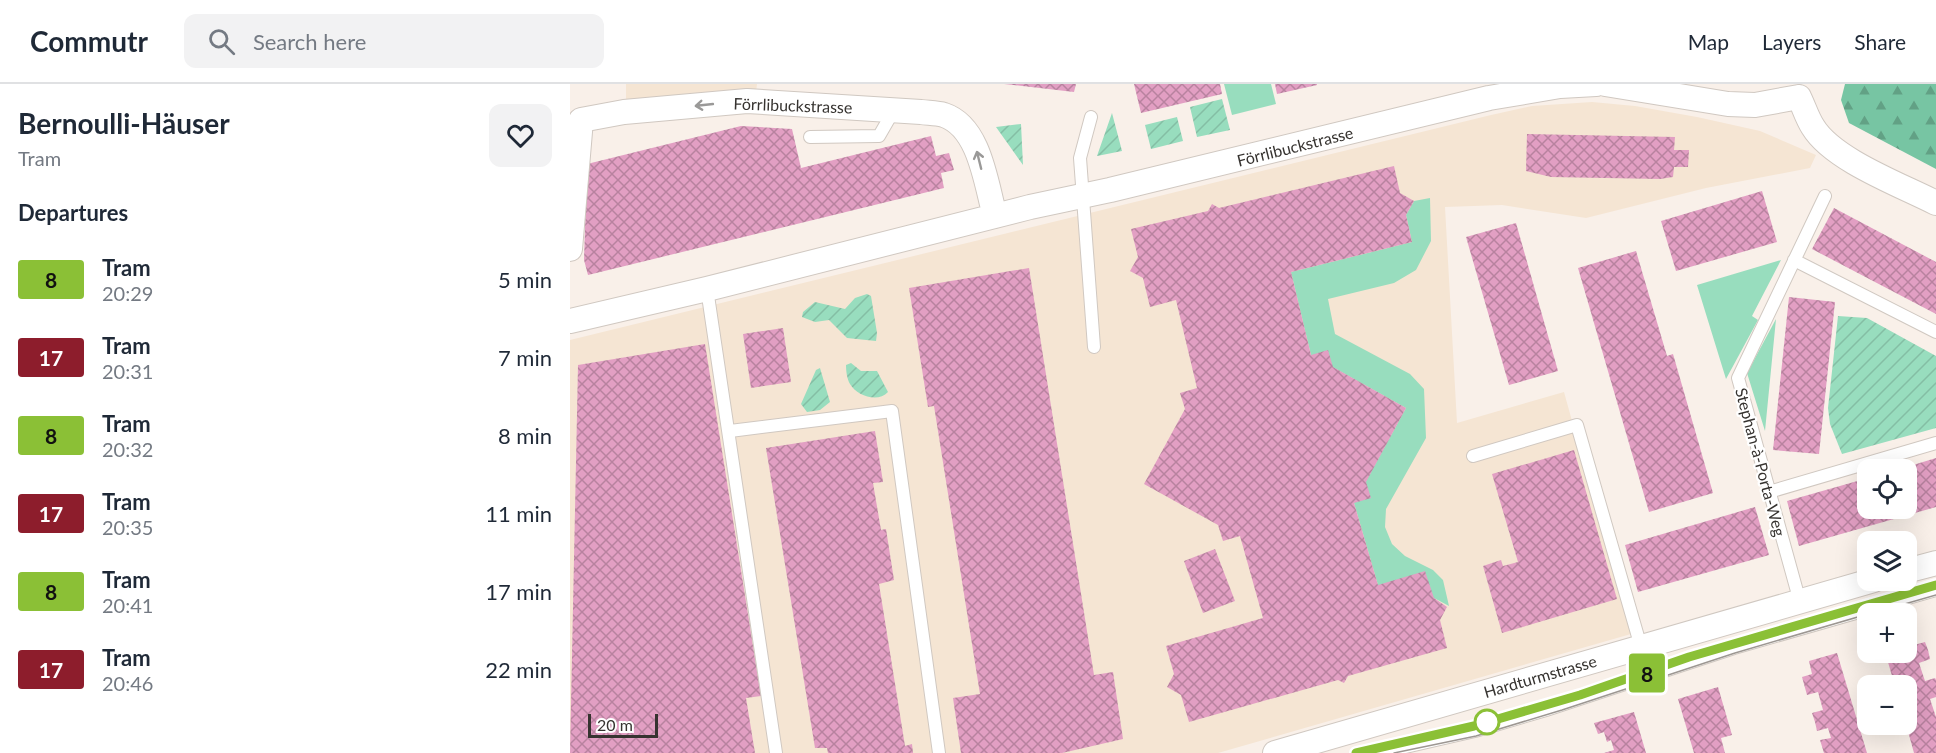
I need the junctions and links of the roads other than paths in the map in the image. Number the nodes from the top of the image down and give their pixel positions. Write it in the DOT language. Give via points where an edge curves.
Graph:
graph roads {
  1 [pos="1596,84"];
  2 [pos="1605,84"];
  3 [pos="1800,90"];
  4 [pos="894,110"];
  5 [pos="1091,117"];
  6 [pos="575,121"];
  7 [pos="810,137"];
  8 [pos="1083,196"];
  9 [pos="1825,196"];
  10 [pos="1936,203"];
  11 [pos="995,216"];
  12 [pos="570,249"];
  13 [pos="1794,260"];
  14 [pos="707,289"];
  15 [pos="570,321"];
  16 [pos="1936,332"];
  17 [pos="1094,347"];
  18 [pos="729,431"];
  19 [pos="1936,443"];
  20 [pos="1473,456"];
  21 [pos="1769,492"];
  22 [pos="1936,563"];
  23 [pos="1917,568"];
  24 [pos="1857,585"];
  25 [pos="1936,590"];
  26 [pos="1800,602"];
  27 [pos="1641,647"];
  28 [pos="776,753"];
  29 [pos="939,753"];
  30 [pos="1275,753"];
  31 [pos="1379,753"];
  1 -- 8 [label="street, Förrlibuckstrasse" via="1523,91"];
  2 -- 3 [label="street" via="1755,105"];
  3 -- 10 [label="street" via="1813,128 1822,139 1845,157"];
  4 -- 6 [label="street, Förrlibuckstrasse, one-way" via="747,100"];
  4 -- 7 [label="lane" via="879,136"];
  11 -- 4 [label="street, Förrlibuckstrasse, one-way" via="975,143 964,128 945,116"];
  5 -- 8 [label="lane" via="1080,158"];
  6 -- 12 [label="street, Förrlibuckstrasse"];
  8 -- 11 [label="street, Förrlibuckstrasse"];
  8 -- 17 [label="lane"];
  9 -- 13 [label="lane, Stephan-à-Porta-Weg"];
  11 -- 14 [label="street, Förrlibuckstrasse"];
  13 -- 16 [label="lane"];
  13 -- 21 [label="lane, Stephan-à-Porta-Weg" via="1738,378"];
  14 -- 15 [label="street, Förrlibuckstrasse"];
  14 -- 18 [label="lane"];
  18 -- 28 [label="lane"];
  18 -- 29 [label="lane" via="892,411"];
  19 -- 21 [label="lane"];
  20 -- 27 [label="lane" via="1576,425"];
  21 -- 26 [label="lane, Stephan-à-Porta-Weg"];
  22 -- 23 [label="street"];
  24 -- 26 [label="street, Hardturmstrasse"];
  25 -- 31 [label="lane, Hardturmstrasse" via="1734,648 1582,700"];
  26 -- 27 [label="street, Hardturmstrasse"];
  27 -- 30 [label="street, Hardturmstrasse"];
}
